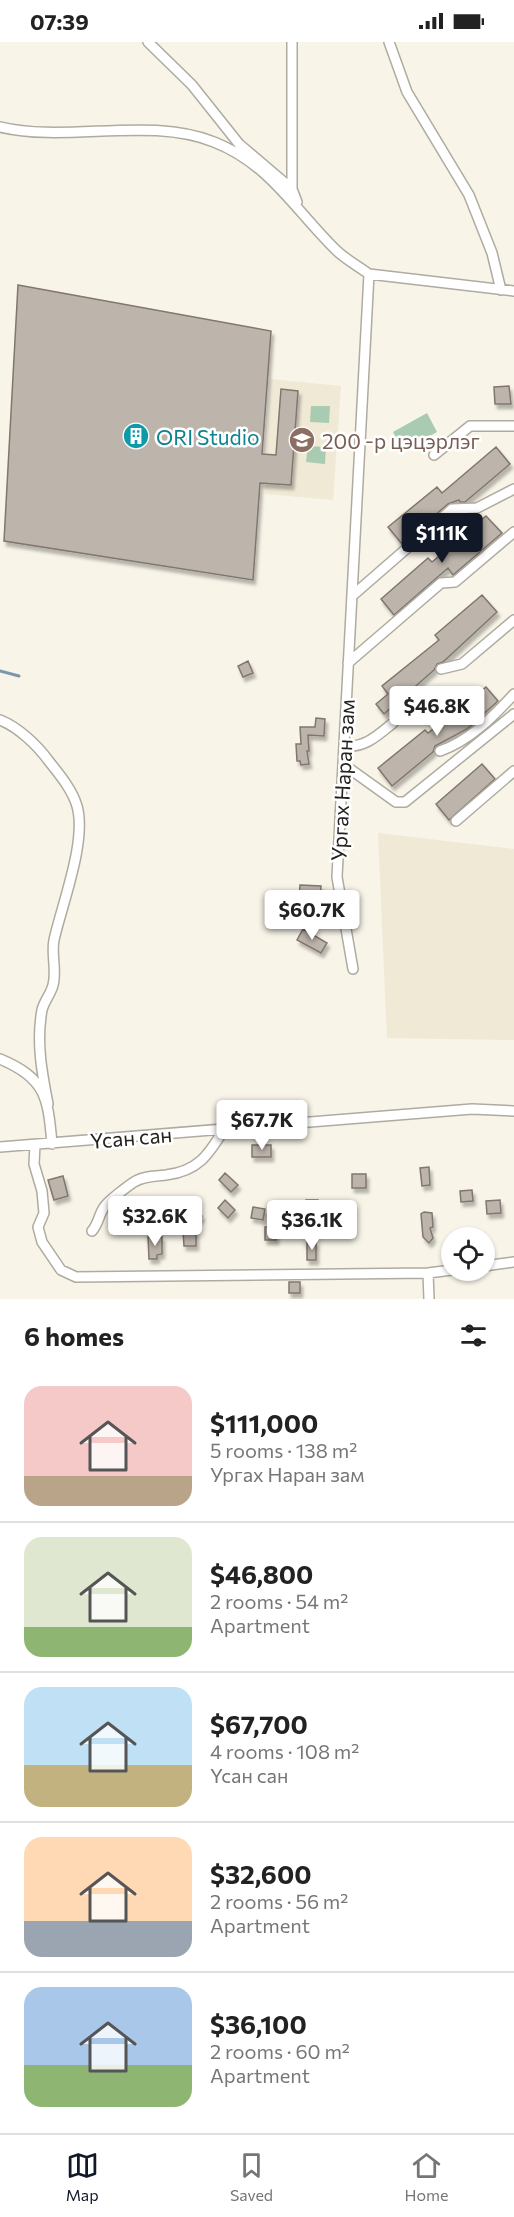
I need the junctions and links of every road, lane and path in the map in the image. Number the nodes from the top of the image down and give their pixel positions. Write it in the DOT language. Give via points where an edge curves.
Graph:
graph roads {
  1 [pos="148,42"];
  2 [pos="292,42"];
  3 [pos="389,42"];
  4 [pos="0,127"];
  5 [pos="292,189"];
  6 [pos="299,207"];
  7 [pos="369,274"];
  8 [pos="501,290"];
  9 [pos="514,291"];
  10 [pos="514,426"];
  11 [pos="434,455"];
  12 [pos="514,489"];
  13 [pos="514,532"];
  14 [pos="351,596"];
  15 [pos="514,620"];
  16 [pos="348,663"];
  17 [pos="441,669"];
  18 [pos="514,694"];
  19 [pos="514,714"];
  20 [pos="0,720"];
  21 [pos="393,723"];
  22 [pos="344,746"];
  23 [pos="440,751"];
  24 [pos="343,764"];
  25 [pos="514,771"];
  26 [pos="456,821"];
  27 [pos="353,969"];
  28 [pos="0,1059"];
  29 [pos="48,1104"];
  30 [pos="514,1111"];
  31 [pos="225,1128"];
  32 [pos="51,1144"];
  33 [pos="35,1145"];
  34 [pos="0,1147"];
  35 [pos="93,1231"];
  36 [pos="514,1262"];
  37 [pos="495,1265"];
  38 [pos="441,1271"];
  39 [pos="428,1273"];
  40 [pos="429,1299"];
  1 -- 5 [label="street" via="192,85 239,144"];
  2 -- 5 [label="street"];
  3 -- 8 [label="street" via="407,92 469,195 492,253"];
  4 -- 6 [label="street" via="67,132 144,130 213,141 248,160"];
  5 -- 6 [label="street"];
  6 -- 7 [label="street" via="338,252"];
  7 -- 8 [label="street"];
  7 -- 14 [label="street, Ургах Наран зам"];
  8 -- 9 [label="street"];
  10 -- 11 [label="street" via="470,426"];
  12 -- 14 [label="street" via="477,508 452,509"];
  13 -- 16 [label="street" via="455,582 441,583"];
  14 -- 16 [label="street, Ургах Наран зам"];
  15 -- 17 [label="street" via="462,664"];
  16 -- 22 [label="street, Ургах Наран зам"];
  18 -- 23 [label="street" via="497,713 456,745"];
  19 -- 24 [label="street" via="405,802 396,802"];
  20 -- 29 [label="street" via="41,750 67,784 80,823 54,942 53,984 42,1009 39,1056"];
  21 -- 22 [label="street" via="371,741"];
  22 -- 24 [label="street, Ургах Наран зам"];
  24 -- 27 [label="street, Ургах Наран зам" via="337,877"];
  25 -- 26 [label="street"];
  28 -- 29 [label="street" via="36,1082"];
  29 -- 32 [label="street"];
  30 -- 31 [label="street, Үсан сан" via="472,1109"];
  31 -- 32 [label="street, Үсан сан"];
  31 -- 35 [label="street" via="207,1156 196,1165 182,1172 145,1177 111,1199 103,1207"];
  32 -- 33 [label="street, Үсан сан"];
  33 -- 34 [label="street, Үсан сан"];
  33 -- 39 [label="street" via="34,1164 44,1213 38,1227 42,1242 61,1270 76,1277"];
  36 -- 37 [label="street"];
  38 -- 39 [label="street"];
  39 -- 40 [label="street"];
}
